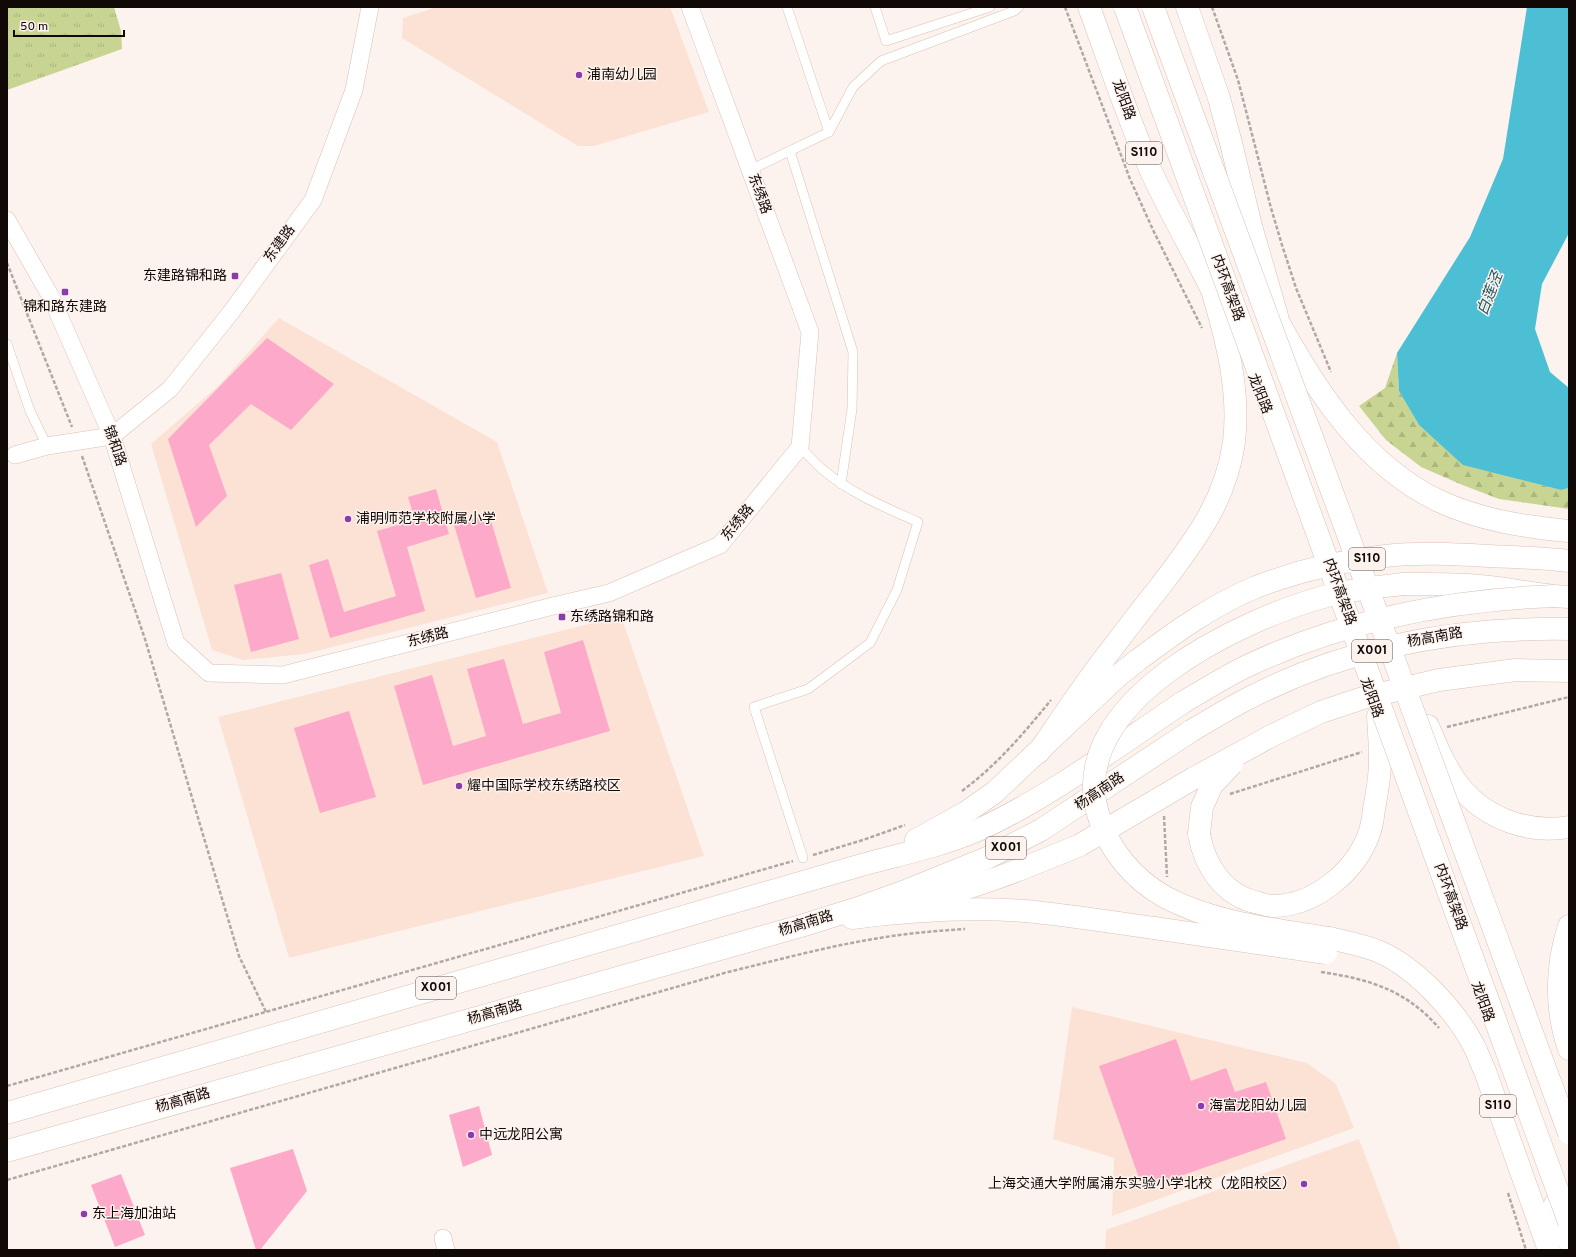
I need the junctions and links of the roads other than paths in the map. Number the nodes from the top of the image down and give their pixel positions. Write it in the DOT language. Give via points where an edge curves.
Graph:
graph roads {
  1 [pos="370,7"];
  2 [pos="690,7"];
  3 [pos="788,7"];
  4 [pos="875,7"];
  5 [pos="1089,7"];
  6 [pos="1125,7"];
  7 [pos="1153,7"];
  8 [pos="1187,7"];
  9 [pos="984,8"];
  10 [pos="1016,9"];
  11 [pos="829,132"];
  12 [pos="790,151"];
  13 [pos="750,170"];
  14 [pos="7,220"];
  15 [pos="1214,293"];
  16 [pos="1279,323"];
  17 [pos="7,344"];
  18 [pos="112,436"];
  19 [pos="47,446"];
  20 [pos="800,447"];
  21 [pos="15,455"];
  22 [pos="841,484"];
  23 [pos="1569,531"];
  24 [pos="1569,561"];
  25 [pos="1562,597"];
  26 [pos="1569,629"];
  27 [pos="1516,670"];
  28 [pos="1569,670"];
  29 [pos="209,673"];
  30 [pos="1569,675"];
  31 [pos="1378,716"];
  32 [pos="1434,727"];
  33 [pos="1273,735"];
  34 [pos="1039,752"];
  35 [pos="1569,827"];
  36 [pos="803,858"];
  37 [pos="865,864"];
  38 [pos="801,926"];
  39 [pos="1569,926"];
  40 [pos="1566,947"];
  41 [pos="1324,954"];
  42 [pos="1569,1049"];
  43 [pos="1569,1104"];
  44 [pos="7,1113"];
  45 [pos="1569,1133"];
  46 [pos="7,1151"];
  47 [pos="1569,1222"];
  48 [pos="1569,1242"];
  49 [pos="1548,1250"];
  1 -- 18 [label="street, 东建路" via="354,90 313,200 232,311 170,389"];
  2 -- 13 [label="street, 东绣路"];
  3 -- 11 [label="lane"];
  4 -- 9 [label="lane" via="886,41"];
  5 -- 15 [label="main road, 龙阳路 / S110" via="1151,169"];
  6 -- 47 [label="main road, 内环高架路, bridge"];
  7 -- 45 [label="main road, 内环高架路, bridge"];
  8 -- 16 [label="main road, S110" via="1219,98 1250,226"];
  10 -- 11 [label="lane" via="881,61 853,87"];
  11 -- 12 [label="lane"];
  12 -- 13 [label="lane"];
  12 -- 22 [label="lane" via="853,352 852,409"];
  13 -- 20 [label="street, 东绣路" via="810,332"];
  14 -- 18 [label="street, 锦和路" via="51,297"];
  15 -- 31 [label="main road, 龙阳路 / S110" via="1243,354 1264,407"];
  15 -- 34 [label="main road" via="1233,375 1234,442 1228,471 1206,522 1185,554 1096,669"];
  16 -- 23 [label="main road" via="1300,361 1346,426 1372,454 1401,478 1438,500 1469,513 1505,522"];
  16 -- 32 [label="main road, S110"];
  17 -- 19 [label="lane" via="30,410"];
  18 -- 19 [label="street"];
  18 -- 29 [label="street, 锦和路" via="176,643"];
  19 -- 21 [label="street"];
  20 -- 22 [label="lane"];
  20 -- 29 [label="street, 东绣路" via="720,545 609,593 283,675"];
  22 -- 36 [label="lane" via="918,522 897,590 870,643 808,689 754,707"];
  24 -- 34 [label="main road, bridge" via="1439,554 1385,556 1309,570 1256,588 1210,610 1173,633 1115,680"];
  25 -- 37 [label="main road, 杨高南路 / X001, bridge" via="1512,598 1412,613 1328,634 1280,652 1182,703 1067,780 995,821 929,847"];
  25 -- 41 [label="main road, bridge" via="1444,583 1363,588 1327,596 1268,616 1223,636 1196,652 1136,699 1112,727 1099,754 1095,778 1095,804 1102,830 1138,878 1165,896 1193,909 1251,926"];
  26 -- 38 [label="main road, 杨高南路 / X001, bridge" via="1503,630 1421,639 1324,666 1249,698 1191,731 1041,830 987,858 895,894"];
  27 -- 28 [label="main road, bridge"];
  27 -- 30 [label="main road, bridge"];
  27 -- 33 [label="main road, bridge" via="1440,680 1362,698 1321,712"];
  31 -- 33 [label="main road, bridge" via="1378,789 1367,838 1354,862 1340,878 1320,892 1285,906 1250,902 1233,893 1217,878 1208,863 1199,834 1202,807 1212,785 1232,765"];
  31 -- 48 [label="main road, 龙阳路 / S110"];
  32 -- 35 [label="main road" via="1443,759 1461,788 1479,805 1512,824 1532,828"];
  32 -- 43 [label="main road, S110"];
  33 -- 38 [label="main road, bridge" via="1080,844 1024,868 967,889"];
  34 -- 37 [label="main road" via="995,792 965,813"];
  37 -- 44 [label="main road, 杨高南路 / X001"];
  38 -- 41 [label="main road, bridge" via="862,917 926,912 1023,911"];
  38 -- 46 [label="main road, 杨高南路 / X001"];
  39 -- 40 [label="main road"];
  40 -- 42 [label="main road" via="1559,979 1559,1002 1561,1023"];
  41 -- 49 [label="main road, S110" via="1380,952 1402,964 1422,980 1455,1015 1474,1046 1485,1071"];
}
